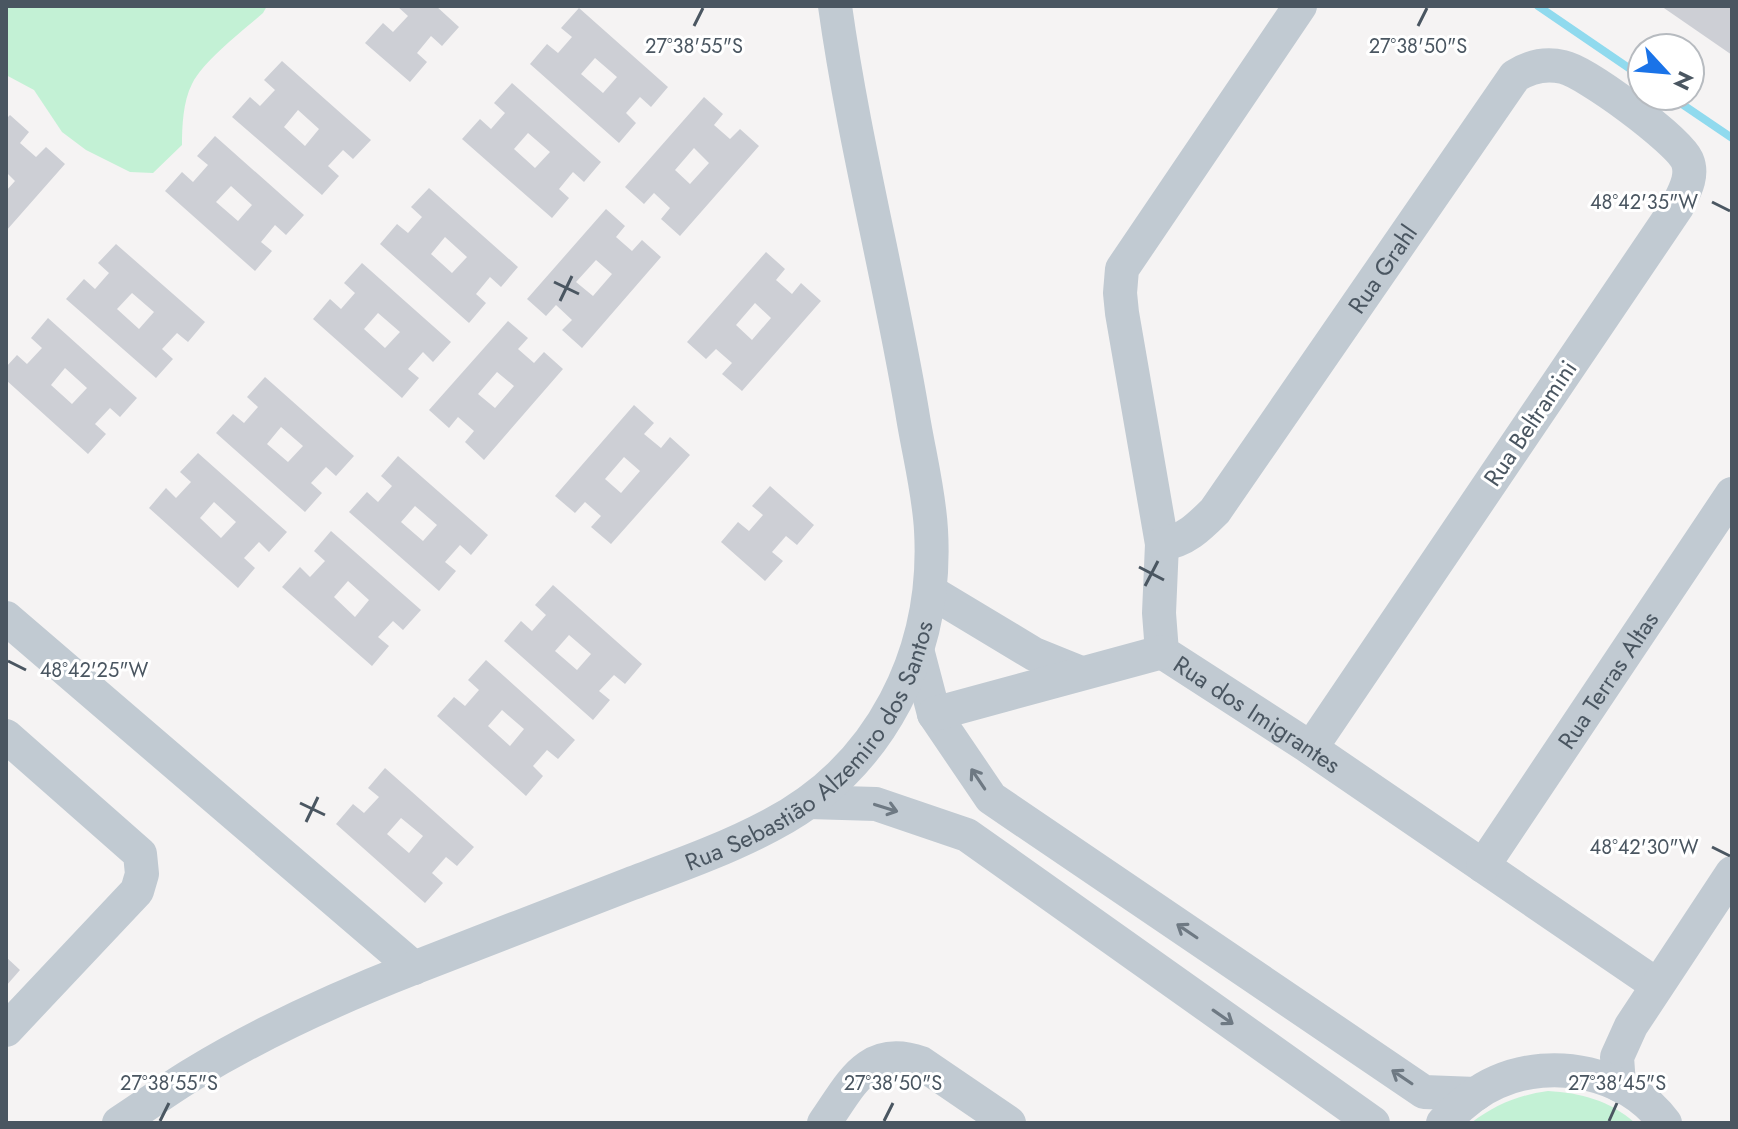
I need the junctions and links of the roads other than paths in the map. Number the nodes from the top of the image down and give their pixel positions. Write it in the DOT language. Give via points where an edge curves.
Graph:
graph roads {
  1 [pos="835,6"];
  2 [pos="1300,6"];
  3 [pos="1626,106"];
  4 [pos="1633,112"];
  5 [pos="1732,494"];
  6 [pos="1162,544"];
  7 [pos="931,592"];
  8 [pos="6,618"];
  9 [pos="1162,652"];
  10 [pos="918,653"];
  11 [pos="1081,673"];
  12 [pos="934,714"];
  13 [pos="6,736"];
  14 [pos="1311,748"];
  15 [pos="809,802"];
  16 [pos="1483,866"];
  17 [pos="1732,873"];
  18 [pos="414,968"];
  19 [pos="1657,985"];
  20 [pos="6,1030"];
  21 [pos="1619,1085"];
  22 [pos="1476,1094"];
  23 [pos="119,1123"];
  24 [pos="824,1123"];
  25 [pos="1009,1123"];
  26 [pos="1373,1123"];
  27 [pos="1443,1123"];
  28 [pos="1665,1123"];
  1 -- 7 [label="street, Rua Sebastião Alzemiro dos Santos" via="929,513"];
  2 -- 6 [label="street, Rua dos Imigrantes" via="1122,269 1122,313"];
  3 -- 6 [label="street, Rua Grahl" via="1586,77 1559,66 1534,67 1515,76 1215,511 1187,536"];
  4 -- 14 [label="street, Rua Beltramini" via="1679,148 1687,161 1690,176 1681,200"];
  5 -- 16 [label="street, Rua Terras Altas"];
  6 -- 9 [label="street, Rua dos Imigrantes"];
  7 -- 10 [label="street, Rua Sebastião Alzemiro dos Santos"];
  7 -- 11 [label="street" via="1034,654"];
  8 -- 18 [label="street"];
  9 -- 11 [label="street"];
  9 -- 14 [label="street, Rua dos Imigrantes"];
  10 -- 12 [label="street"];
  10 -- 15 [label="street, Rua Sebastião Alzemiro dos Santos" via="871,741"];
  11 -- 12 [label="street"];
  22 -- 12 [label="street, one-way" via="1424,1092 991,798"];
  13 -- 20 [label="street" via="140,854 142,874 137,891"];
  14 -- 16 [label="street, Rua dos Imigrantes"];
  15 -- 18 [label="street, Rua Sebastião Alzemiro dos Santos" via="713,852"];
  15 -- 26 [label="street, one-way" via="876,804 967,835"];
  16 -- 19 [label="street, Rua dos Imigrantes"];
  17 -- 19 [label="street"];
  18 -- 23 [label="street, Rua Sebastião Alzemiro dos Santos" via="263,1036 194,1073"];
  19 -- 21 [label="street" via="1617,1057"];
  21 -- 22 [label="street" via="1584,1073 1546,1070 1521,1074"];
  21 -- 28 [label="street"];
  22 -- 27 [label="street"];
  24 -- 25 [label="street" via="860,1073 889,1057 921,1063"];
}
